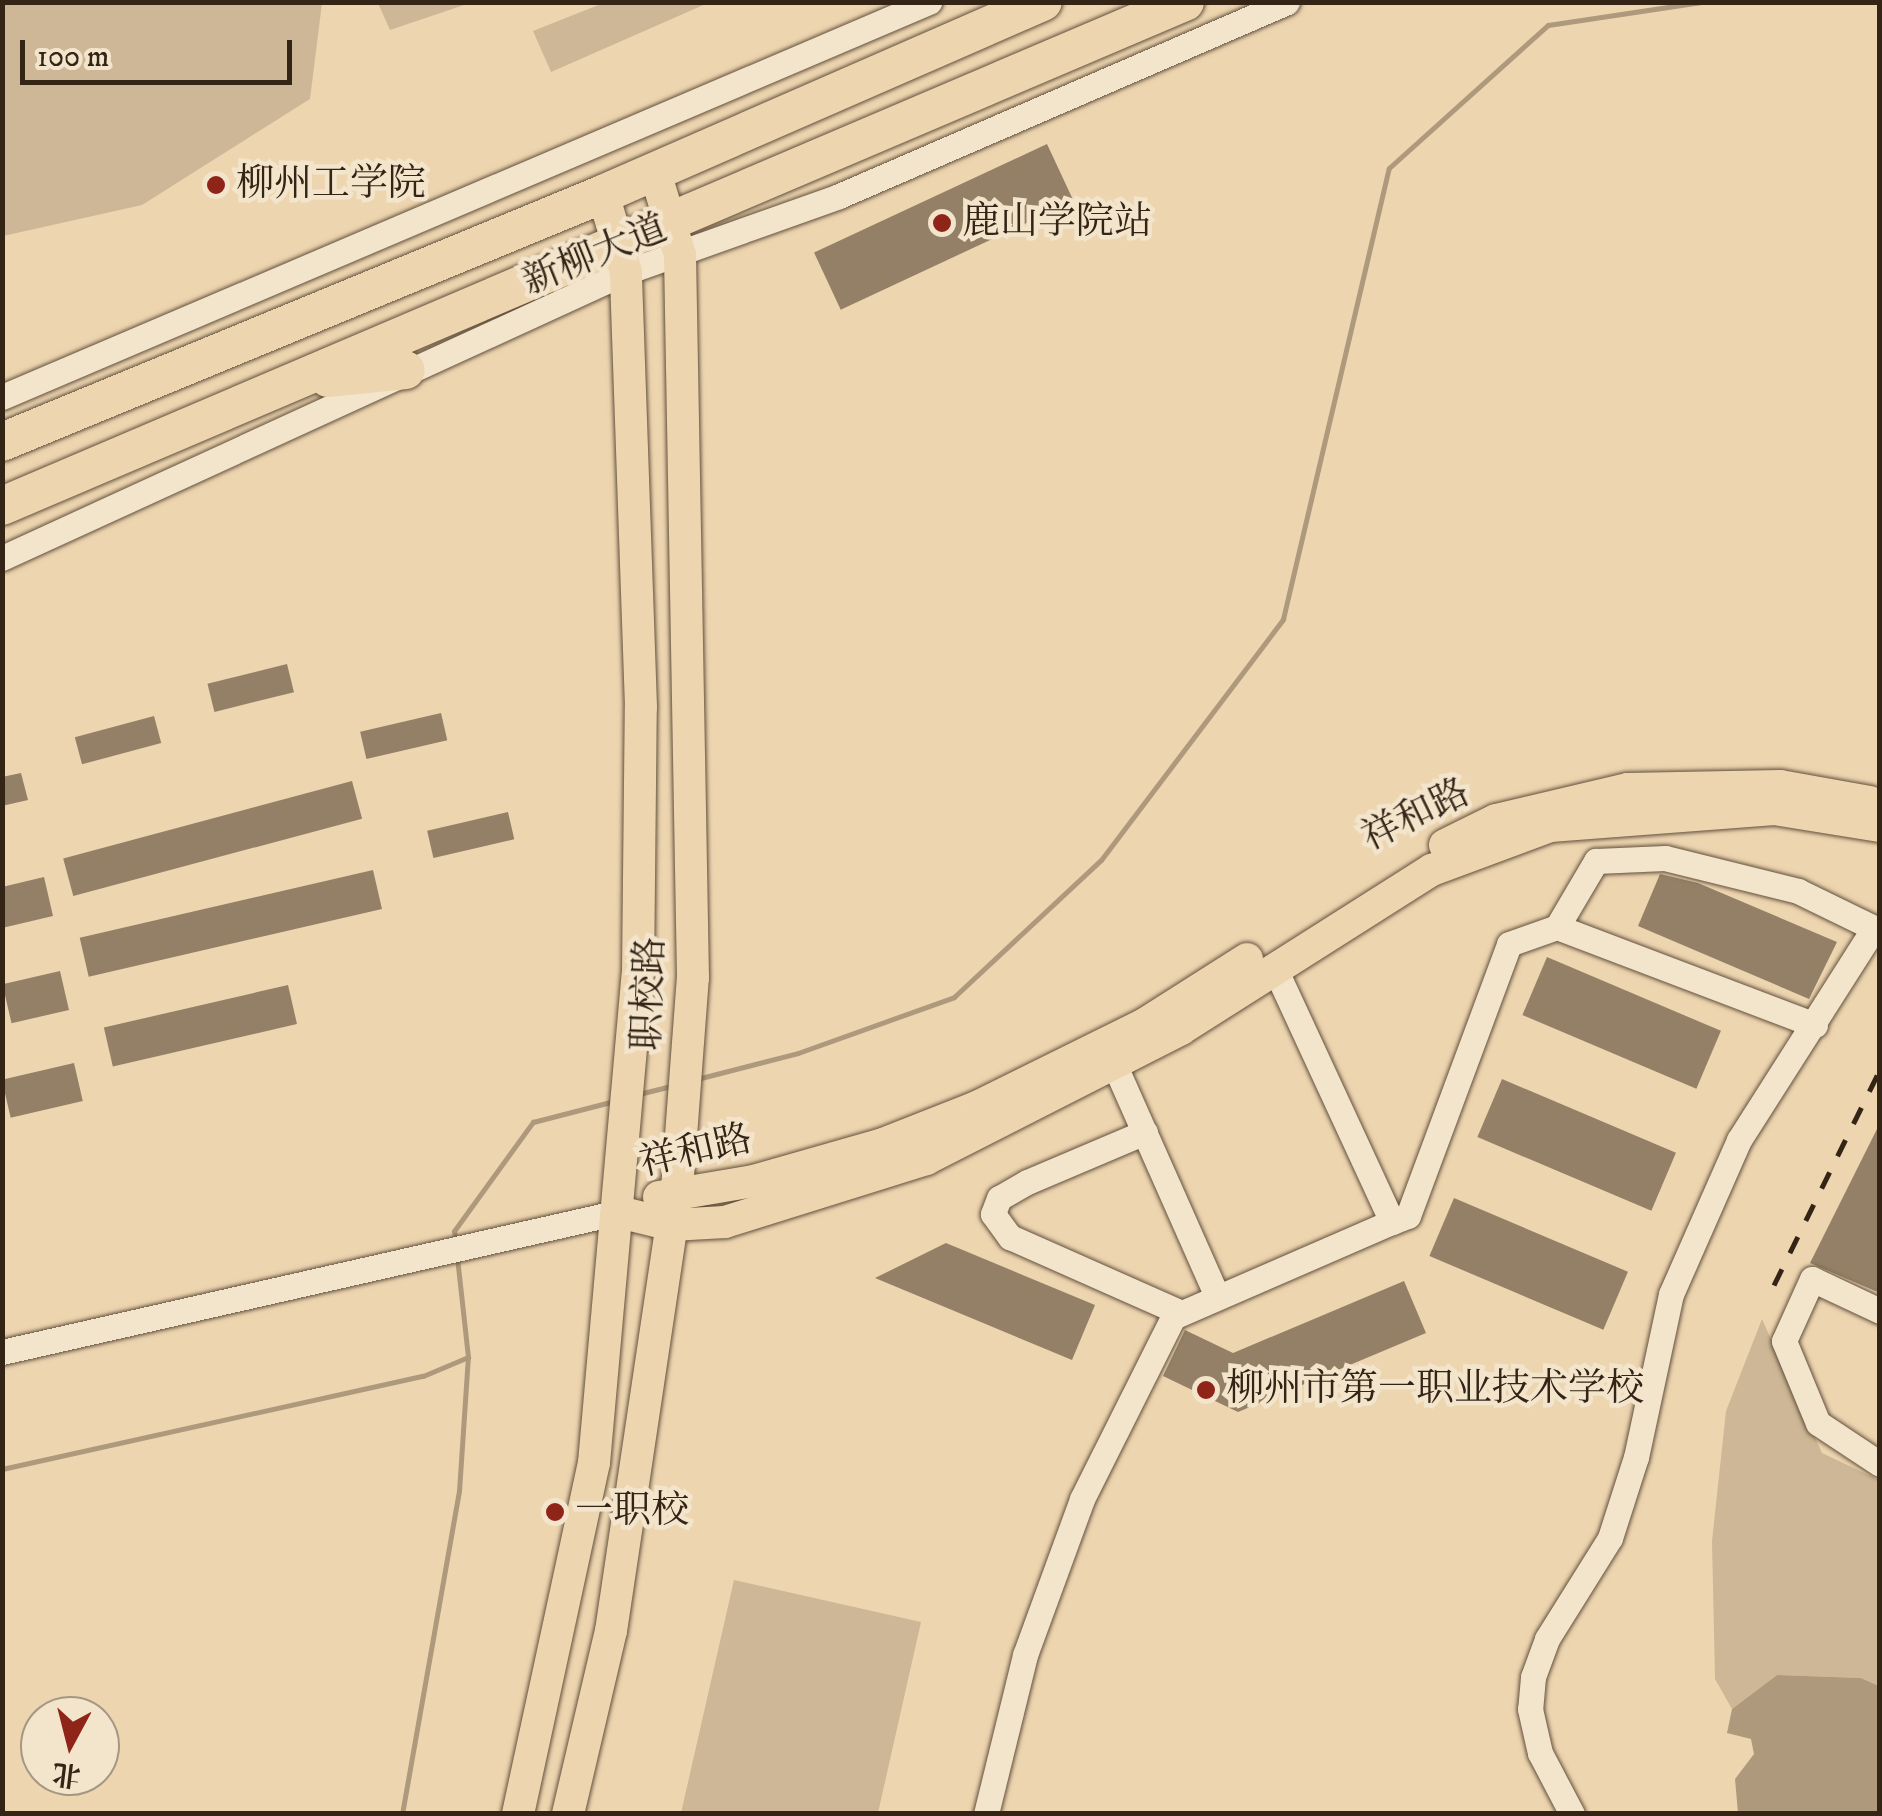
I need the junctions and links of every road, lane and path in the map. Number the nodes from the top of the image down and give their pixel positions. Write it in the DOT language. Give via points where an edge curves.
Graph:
graph roads {
  1 [pos="929,2"];
  2 [pos="1044,2"];
  3 [pos="1185,2"];
  4 [pos="1287,2"];
  5 [pos="655,172"];
  6 [pos="603,194"];
  7 [pos="677,239"];
  8 [pos="623,258"];
  9 [pos="406,370"];
  10 [pos="286,383"];
  11 [pos="2,397"];
  12 [pos="6,438"];
  13 [pos="2,506"];
  14 [pos="2,558"];
  15 [pos="1880,804"];
  16 [pos="1880,826"];
  17 [pos="1558,927"];
  18 [pos="1274,967"];
  19 [pos="1815,1025"];
  20 [pos="1115,1066"];
  21 [pos="1145,1132"];
  22 [pos="677,1190"];
  23 [pos="619,1212"];
  24 [pos="1392,1222"];
  25 [pos="671,1226"];
  26 [pos="1216,1294"];
  27 [pos="1880,1311"];
  28 [pos="1179,1312"];
  29 [pos="2,1352"];
  30 [pos="1880,1464"];
  31 [pos="518,1814"];
  32 [pos="568,1814"];
  33 [pos="986,1814"];
  34 [pos="1572,1814"];
  1 -- 11 [label="street"];
  2 -- 5 [label="highway, 新柳大道"];
  3 -- 7 [label="highway, 新柳大道"];
  4 -- 7 [label="street" via="839,196"];
  5 -- 6 [label="highway, 新柳大道"];
  5 -- 7 [label="main road, 职校路"];
  6 -- 8 [label="main road, 职校路"];
  6 -- 12 [label="highway, 新柳大道"];
  7 -- 8 [label="highway, 新柳大道"];
  7 -- 22 [label="main road, 职校路" via="694,978"];
  8 -- 9 [label="street"];
  8 -- 10 [label="highway, 新柳大道"];
  8 -- 23 [label="main road, 职校路" via="641,707 638,974"];
  9 -- 10 [label="highway"];
  9 -- 14 [label="street"];
  10 -- 13 [label="highway, 新柳大道"];
  15 -- 22 [label="main road, 祥和路" via="1780,786 1628,789 1496,820 1338,899 1145,1024 978,1107 884,1144 754,1181"];
  16 -- 18 [label="main road, 祥和路" via="1774,809 1550,826 1432,870"];
  17 -- 19 [label="street"];
  17 -- 19 [label="street" via="1596,860 1664,858 1798,892 1874,928"];
  17 -- 24 [label="street" via="1508,944 1408,1216"];
  18 -- 20 [label="main road, 祥和路"];
  18 -- 24 [label="street"];
  19 -- 34 [label="street" via="1739,1140 1671,1294 1636,1458 1610,1538 1547,1638 1533,1677 1530,1708 1540,1753"];
  20 -- 21 [label="street"];
  20 -- 25 [label="main road, 祥和路" via="926,1159 764,1213"];
  21 -- 26 [label="street"];
  21 -- 28 [label="street" via="1027,1182 998,1198 993,1214 1010,1237"];
  22 -- 23 [label="main road, 祥和路"];
  22 -- 25 [label="main road, 职校路"];
  23 -- 25 [label="main road, 祥和路"];
  23 -- 29 [label="street"];
  23 -- 31 [label="main road, 职校路" via="594,1464"];
  24 -- 26 [label="street"];
  25 -- 32 [label="main road, 职校路" via="610,1630"];
  26 -- 28 [label="street"];
  27 -- 30 [label="street" via="1812,1278 1784,1341 1818,1423"];
  28 -- 33 [label="street" via="1140,1374 1082,1499 1025,1655"];
}
